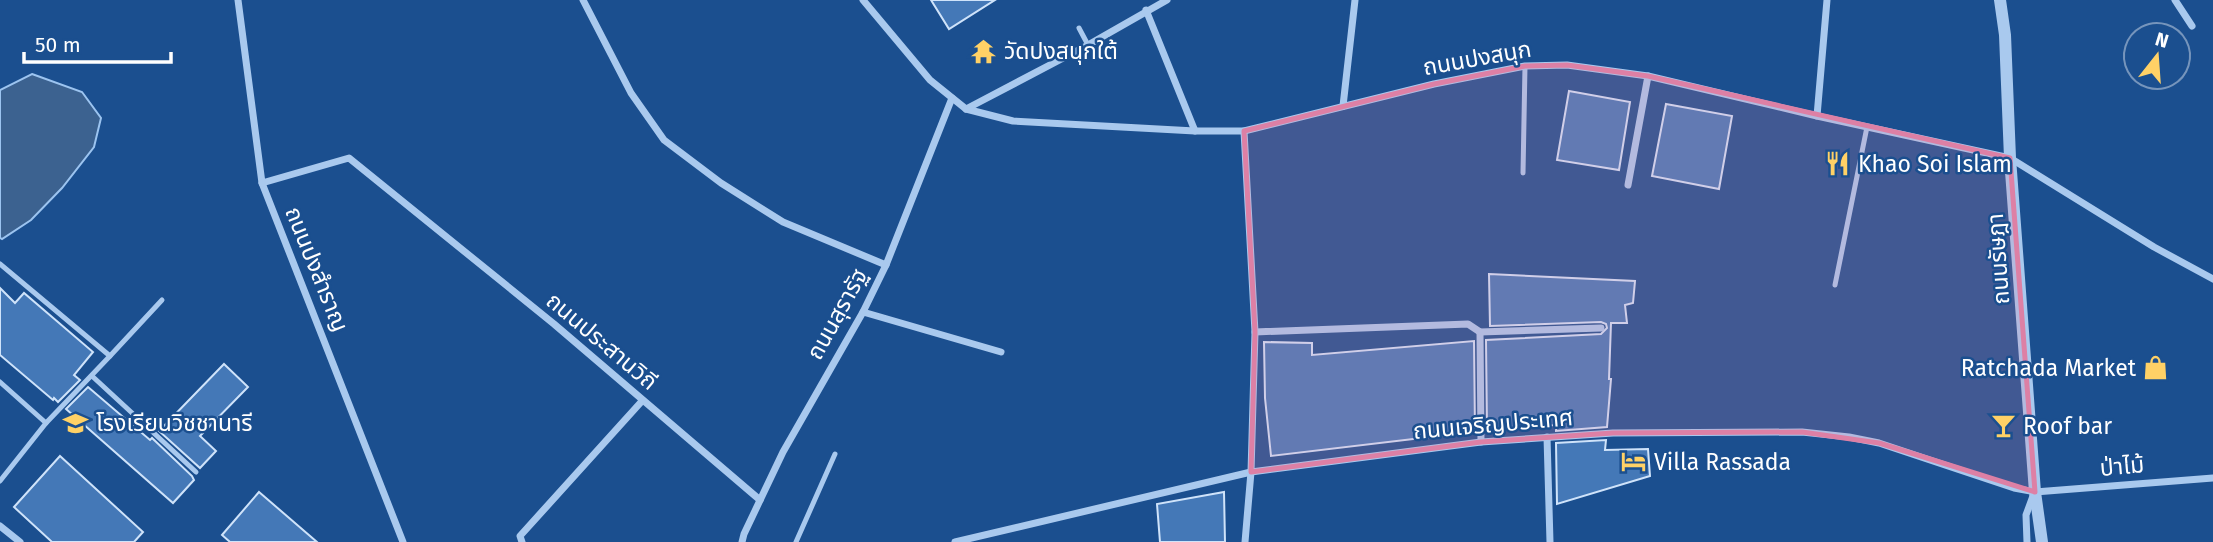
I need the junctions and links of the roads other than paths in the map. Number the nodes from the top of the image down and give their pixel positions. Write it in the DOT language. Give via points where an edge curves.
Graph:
graph roads {
  1 [pos="237,0"];
  2 [pos="583,0"];
  3 [pos="863,0"];
  4 [pos="1167,0"];
  5 [pos="1355,0"];
  6 [pos="1827,0"];
  7 [pos="2000,0"];
  8 [pos="2175,0"];
  9 [pos="1146,10"];
  10 [pos="2189,21"];
  11 [pos="1079,29"];
  12 [pos="1088,45"];
  13 [pos="1525,66"];
  14 [pos="1648,76"];
  15 [pos="952,98"];
  16 [pos="1343,106"];
  17 [pos="966,109"];
  18 [pos="1817,116"];
  19 [pos="1867,127"];
  20 [pos="1195,131"];
  21 [pos="1244,131"];
  22 [pos="2010,158"];
  23 [pos="1522,173"];
  24 [pos="262,183"];
  25 [pos="1628,185"];
  26 [pos="0,264"];
  27 [pos="887,265"];
  28 [pos="2213,279"];
  29 [pos="1835,285"];
  30 [pos="162,300"];
  31 [pos="863,312"];
  32 [pos="1601,328"];
  33 [pos="1255,332"];
  34 [pos="1480,332"];
  35 [pos="1001,352"];
  36 [pos="110,356"];
  37 [pos="92,376"];
  38 [pos="0,382"];
  39 [pos="642,401"];
  40 [pos="46,424"];
  41 [pos="1547,437"];
  42 [pos="1481,442"];
  43 [pos="835,454"];
  44 [pos="196,471"];
  45 [pos="1251,472"];
  46 [pos="2213,478"];
  47 [pos="0,481"];
  48 [pos="2035,492"];
  49 [pos="760,500"];
  50 [pos="0,526"];
  51 [pos="20,542"];
  52 [pos="403,542"];
  53 [pos="522,542"];
  54 [pos="742,542"];
  55 [pos="796,542"];
  56 [pos="955,542"];
  57 [pos="1245,542"];
  58 [pos="1550,542"];
  59 [pos="2027,542"];
  60 [pos="2042,542"];
  1 -- 24 [label="street, ถนนปงสำราญ"];
  2 -- 27 [label="street" via="631,93 664,140 783,222"];
  3 -- 15 [label="street, ถนนปงสนุก" via="930,80"];
  4 -- 9 [label="street"];
  5 -- 16 [label="street"];
  6 -- 18 [label="street"];
  7 -- 22 [label="street, ถนนรัษฎา"];
  8 -- 10 [label="street"];
  9 -- 12 [label="street"];
  9 -- 20 [label="street"];
  11 -- 12 [label="lane"];
  12 -- 17 [label="street"];
  13 -- 14 [label="street, ถนนปงสนุก" via="1567,65"];
  13 -- 16 [label="street, ถนนปงสนุก"];
  13 -- 23 [label="lane"];
  14 -- 18 [label="street, ถนนปงสนุก"];
  14 -- 25 [label="street"];
  15 -- 17 [label="street, ถนนปงสนุก"];
  15 -- 27 [label="street, ถนนสุรารัฐ"];
  16 -- 21 [label="street, ถนนปงสนุก"];
  17 -- 20 [label="street, ถนนปงสนุก" via="1013,121"];
  18 -- 19 [label="street, ถนนปงสนุก"];
  19 -- 22 [label="street, ถนนปงสนุก"];
  19 -- 29 [label="lane"];
  20 -- 21 [label="street, ถนนปงสนุก"];
  21 -- 33 [label="street"];
  22 -- 28 [label="street, ถนนปงสนุก"];
  22 -- 48 [label="street, ถนนรัษฎา"];
  24 -- 39 [label="street, ถนนประสานวิถี" via="349,158"];
  24 -- 52 [label="street, ถนนปงสำราญ"];
  26 -- 36 [label="lane"];
  27 -- 31 [label="street, ถนนสุรารัฐ"];
  30 -- 36 [label="lane"];
  31 -- 35 [label="street"];
  31 -- 49 [label="street, ถนนสุรารัฐ"];
  32 -- 34 [label="street"];
  33 -- 34 [label="street" via="1468,324"];
  33 -- 45 [label="street"];
  34 -- 42 [label="street"];
  36 -- 37 [label="lane"];
  37 -- 40 [label="lane"];
  37 -- 44 [label="lane"];
  38 -- 40 [label="lane"];
  39 -- 49 [label="street, ถนนประสานวิถี"];
  39 -- 53 [label="street" via="520,536"];
  40 -- 47 [label="lane"];
  41 -- 42 [label="street, ถนนเจริญประเทศ"];
  41 -- 48 [label="street, ถนนเจริญประเทศ" via="1802,432 1880,443"];
  41 -- 58 [label="street"];
  42 -- 45 [label="street, ถนนเจริญประเทศ"];
  43 -- 55 [label="lane"];
  45 -- 56 [label="street, ถนนเจริญประเทศ"];
  45 -- 57 [label="street"];
  46 -- 48 [label="street, ป่าไม้"];
  48 -- 59 [label="street" via="2026,515"];
  48 -- 60 [label="street, ถนนรัษฎา"];
  49 -- 54 [label="street, ถนนสุรารัฐ"];
  50 -- 51 [label="street"];
}
